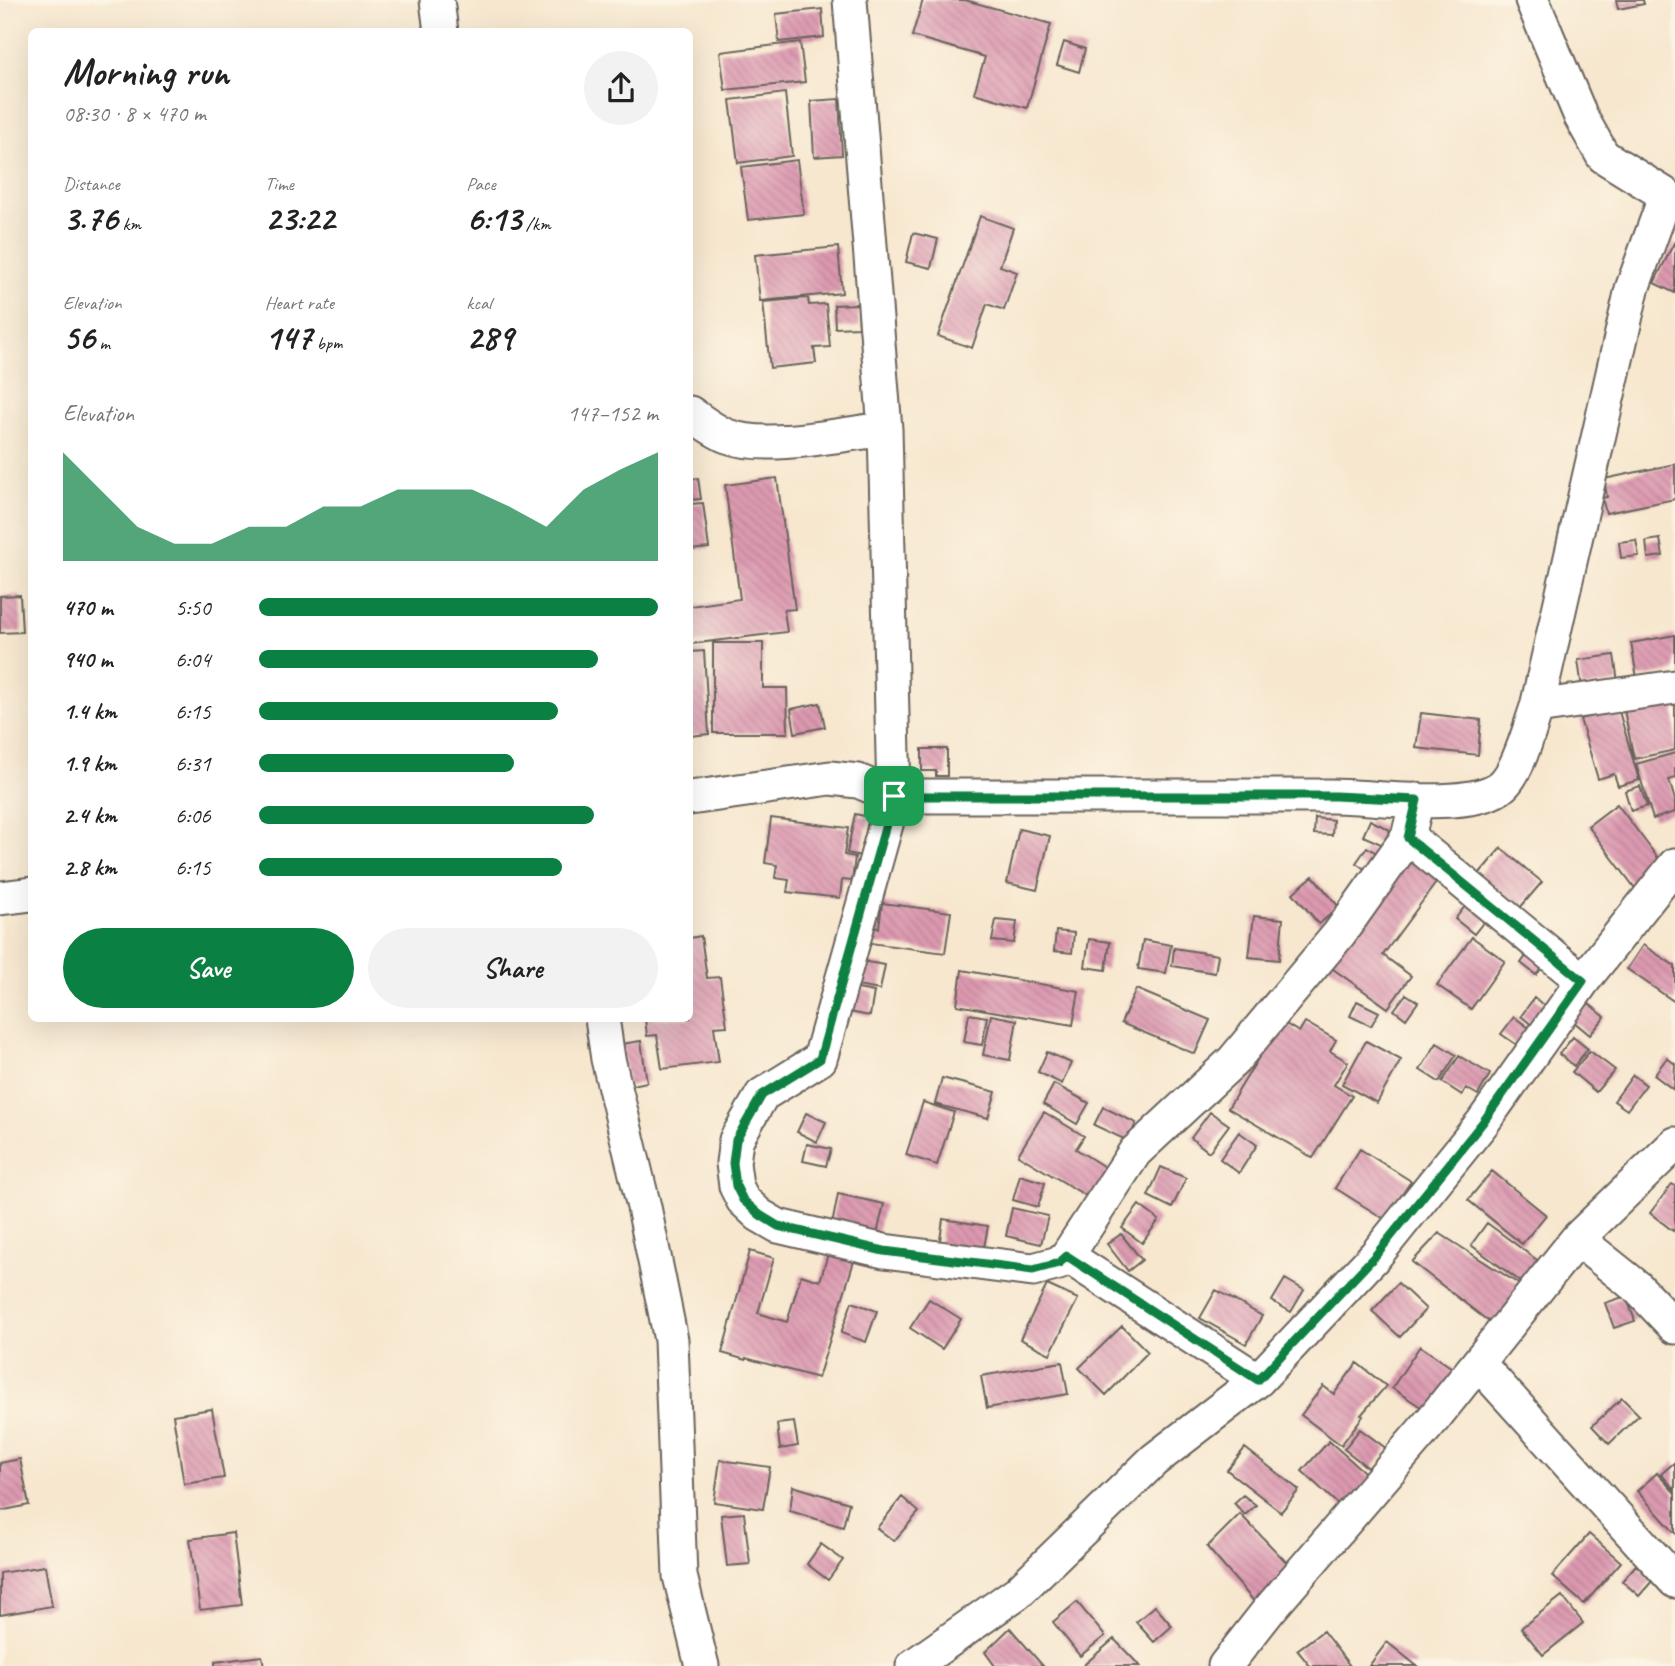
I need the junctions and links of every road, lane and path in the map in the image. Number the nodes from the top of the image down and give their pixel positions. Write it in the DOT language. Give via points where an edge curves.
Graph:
graph roads {
  1 [pos="437,0"];
  2 [pos="850,0"];
  3 [pos="1532,0"];
  4 [pos="440,28"];
  5 [pos="1670,186"];
  6 [pos="693,415"];
  7 [pos="885,429"];
  8 [pos="1675,687"];
  9 [pos="1537,707"];
  10 [pos="894,796"];
  11 [pos="693,798"];
  12 [pos="1417,800"];
  13 [pos="1408,838"];
  14 [pos="1675,865"];
  15 [pos="28,894"];
  16 [pos="0,898"];
  17 [pos="1583,981"];
  18 [pos="603,1022"];
  19 [pos="1675,1144"];
  20 [pos="1577,1239"];
  21 [pos="1067,1256"];
  22 [pos="1675,1327"];
  23 [pos="1478,1363"];
  24 [pos="1258,1380"];
  25 [pos="1675,1581"];
  26 [pos="702,1666"];
  27 [pos="913,1666"];
  28 [pos="1226,1666"];
  1 -- 4 [label="street"];
  2 -- 7 [label="street"];
  3 -- 5 [label="street" via="1581,117 1603,156"];
  5 -- 9 [label="street" via="1632,289"];
  6 -- 7 [label="street" via="727,436 751,441"];
  7 -- 10 [label="street"];
  8 -- 9 [label="street"];
  9 -- 12 [label="street" via="1513,772 1501,787 1461,799"];
  10 -- 11 [label="street" via="858,781 830,778"];
  10 -- 12 [label="street"];
  10 -- 21 [label="street" via="820,1059 762,1095 736,1140 736,1186 743,1200 778,1226 884,1251 1033,1270"];
  12 -- 13 [label="street"];
  13 -- 17 [label="street"];
  13 -- 21 [label="street" via="1339,934 1233,1061 1135,1152"];
  14 -- 17 [label="street"];
  15 -- 16 [label="street"];
  17 -- 24 [label="street" via="1483,1122 1375,1256"];
  18 -- 26 [label="street" via="671,1339 680,1576"];
  19 -- 20 [label="street"];
  20 -- 22 [label="street" via="1637,1287"];
  20 -- 23 [label="street"];
  21 -- 24 [label="street"];
  23 -- 25 [label="street"];
  23 -- 28 [label="street"];
  24 -- 27 [label="street" via="1154,1460 1018,1592"];
}
